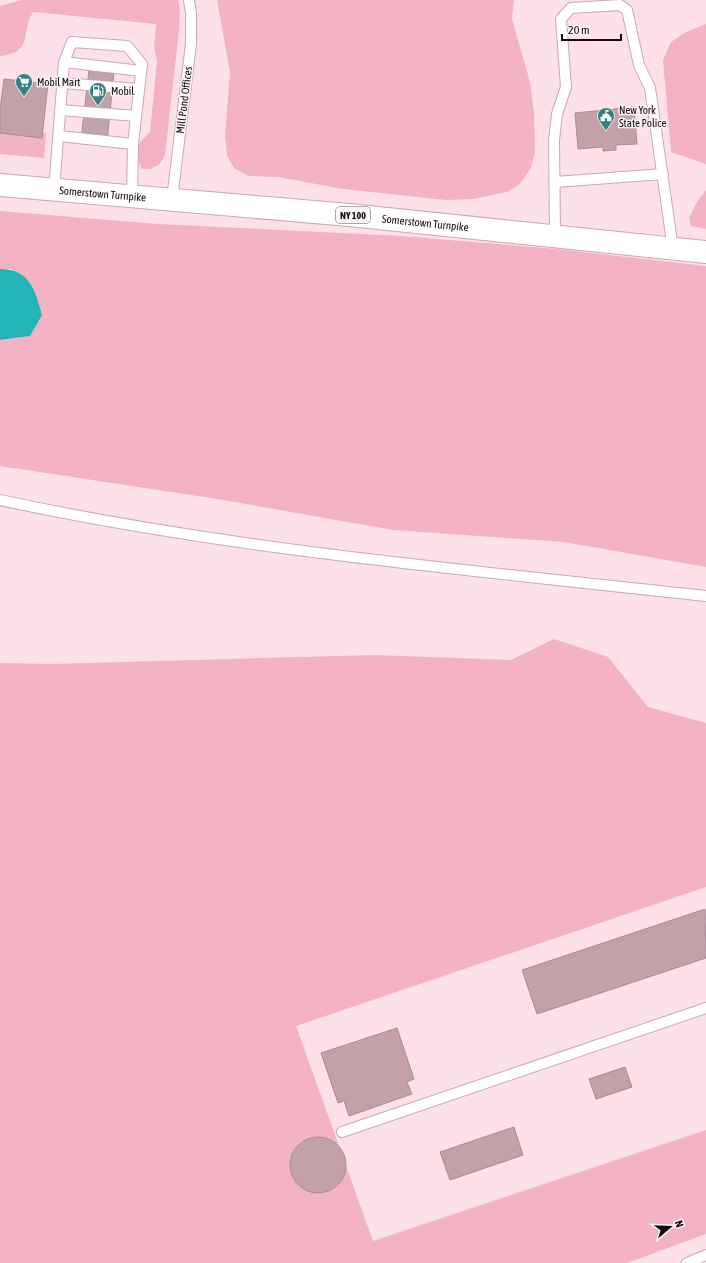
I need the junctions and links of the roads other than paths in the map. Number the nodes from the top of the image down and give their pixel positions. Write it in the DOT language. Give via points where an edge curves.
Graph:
graph roads {
  1 [pos="189,0"];
  2 [pos="64,62"];
  3 [pos="141,71"];
  4 [pos="62,82"];
  5 [pos="139,89"];
  6 [pos="60,110"];
  7 [pos="136,116"];
  8 [pos="59,136"];
  9 [pos="133,144"];
  10 [pos="663,174"];
  11 [pos="555,182"];
  12 [pos="0,185"];
  13 [pos="54,190"];
  14 [pos="132,196"];
  15 [pos="172,199"];
  16 [pos="556,236"];
  17 [pos="673,249"];
  18 [pos="706,252"];
  19 [pos="0,500"];
  20 [pos="706,596"];
  21 [pos="706,1008"];
  22 [pos="342,1132"];
  23 [pos="706,1255"];
  24 [pos="687,1263"];
  1 -- 15 [label="lane, Mill Pond Offices" via="191,44"];
  2 -- 3 [label="lane"];
  2 -- 3 [label="lane" via="72,42 127,46 142,64"];
  2 -- 4 [label="lane"];
  3 -- 5 [label="lane"];
  4 -- 5 [label="lane"];
  4 -- 6 [label="lane"];
  5 -- 7 [label="lane"];
  6 -- 7 [label="lane"];
  6 -- 8 [label="lane"];
  7 -- 9 [label="lane"];
  8 -- 9 [label="lane"];
  8 -- 13 [label="lane"];
  9 -- 14 [label="lane"];
  10 -- 11 [label="lane"];
  10 -- 11 [label="lane" via="650,88 639,65 627,10 620,5 571,8 561,19 566,87 557,114 554,140"];
  10 -- 17 [label="lane"];
  11 -- 16 [label="lane"];
  12 -- 13 [label="main road, Somerstown Turnpike / NY 100"];
  13 -- 14 [label="main road, Somerstown Turnpike / NY 100"];
  14 -- 15 [label="main road, Somerstown Turnpike / NY 100"];
  15 -- 16 [label="main road, Somerstown Turnpike / NY 100"];
  16 -- 17 [label="main road, Somerstown Turnpike / NY 100"];
  17 -- 18 [label="main road, Somerstown Turnpike / NY 100"];
  19 -- 20 [label="lane" via="96,519 353,558"];
  21 -- 22 [label="lane"];
  23 -- 24 [label="lane"];
}
